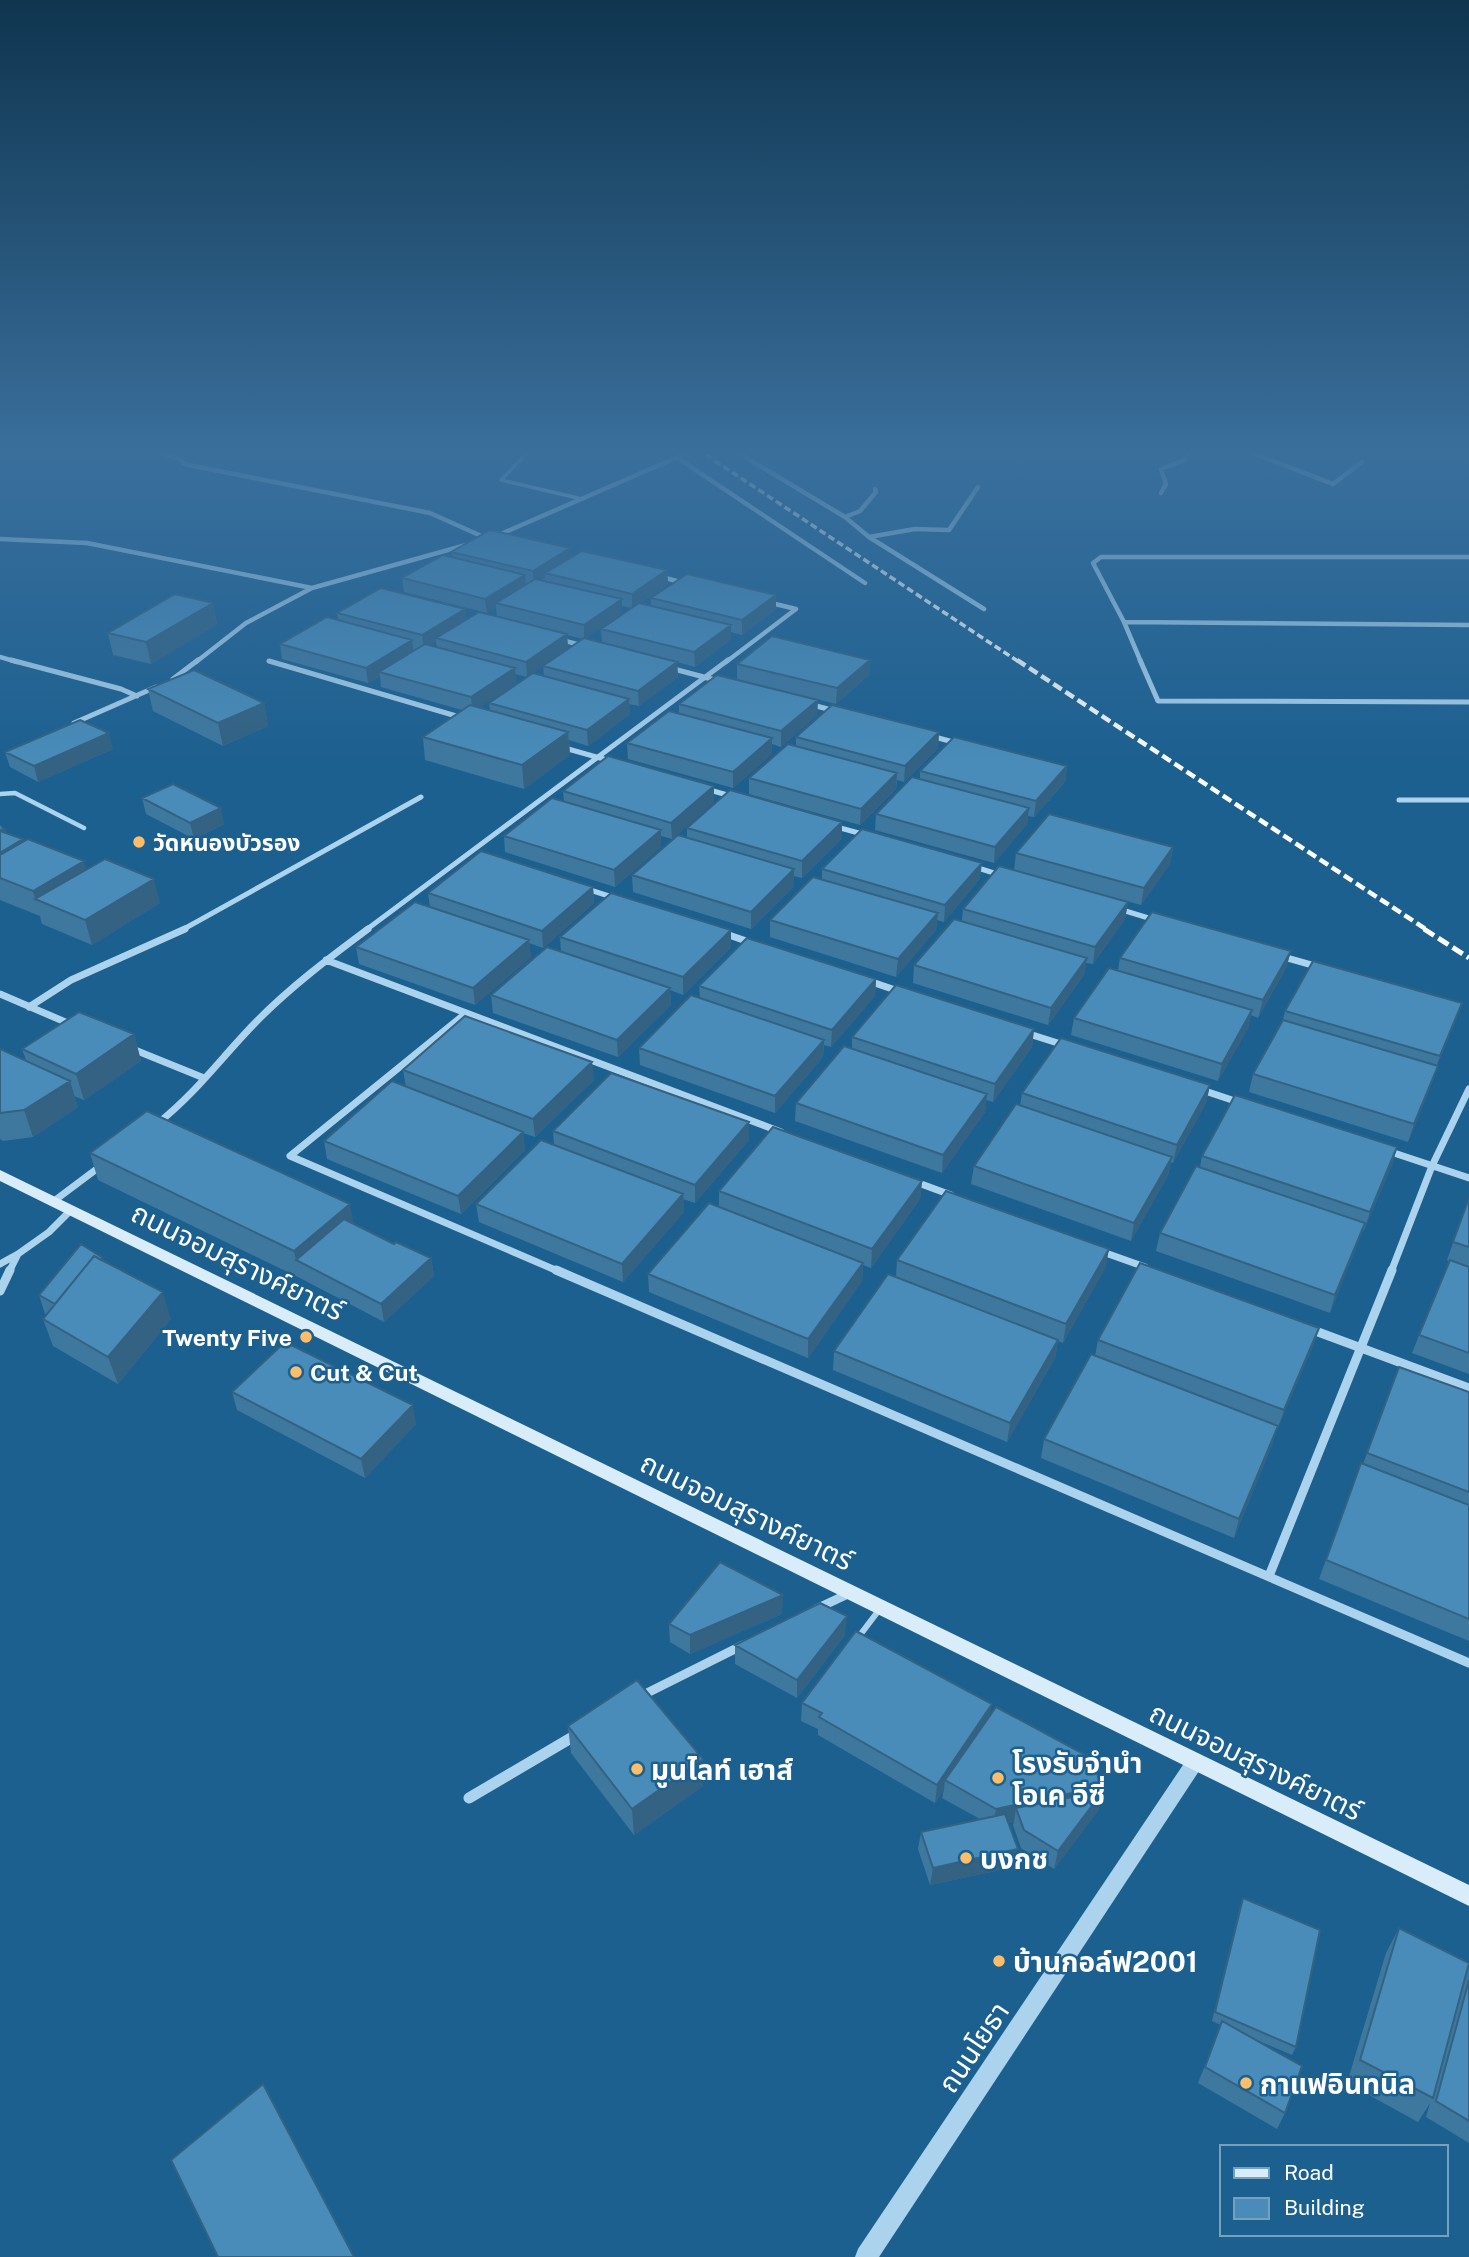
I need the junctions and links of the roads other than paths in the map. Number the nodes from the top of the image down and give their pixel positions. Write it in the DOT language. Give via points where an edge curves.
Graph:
graph roads {
  1 [pos="144,554"];
  2 [pos="434,554"];
  3 [pos="823,554"];
  4 [pos="894,554"];
  5 [pos="1469,557"];
  6 [pos="652,575"];
  7 [pos="865,583"];
  8 [pos="691,584"];
  9 [pos="312,588"];
  10 [pos="757,600"];
  11 [pos="984,609"];
  12 [pos="1124,622"];
  13 [pos="1469,625"];
  14 [pos="547,636"];
  15 [pos="586,646"];
  16 [pos="0,657"];
  17 [pos="268,660"];
  18 [pos="664,667"];
  19 [pos="704,677"];
  20 [pos="169,681"];
  21 [pos="730,684"];
  22 [pos="159,686"];
  23 [pos="138,696"];
  24 [pos="796,701"];
  25 [pos="1469,702"];
  26 [pos="836,711"];
  27 [pos="466,719"];
  28 [pos="70,724"];
  29 [pos="929,736"];
  30 [pos="557,746"];
  31 [pos="969,746"];
  32 [pos="597,757"];
  33 [pos="624,765"];
  34 [pos="704,788"];
  35 [pos="0,794"];
  36 [pos="421,797"];
  37 [pos="744,800"];
  38 [pos="1399,800"];
  39 [pos="1469,800"];
  40 [pos="825,824"];
  41 [pos="84,828"];
  42 [pos="879,839"];
  43 [pos="473,852"];
  44 [pos="486,856"];
  45 [pos="973,867"];
  46 [pos="1013,878"];
  47 [pos="578,886"];
  48 [pos="618,899"];
  49 [pos="1107,906"];
  50 [pos="1160,921"];
  51 [pos="709,929"];
  52 [pos="762,946"];
  53 [pos="1268,952"];
  54 [pos="326,960"];
  55 [pos="1322,968"];
  56 [pos="854,976"];
  57 [pos="907,993"];
  58 [pos="0,994"];
  59 [pos="29,1007"];
  60 [pos="465,1014"];
  61 [pos="79,1027"];
  62 [pos="1012,1028"];
  63 [pos="116,1042"];
  64 [pos="1077,1049"];
  65 [pos="204,1079"];
  66 [pos="1196,1088"];
  67 [pos="1469,1089"];
  68 [pos="1248,1105"];
  69 [pos="148,1131"];
  70 [pos="790,1135"];
  71 [pos="1380,1149"];
  72 [pos="104,1164"];
  73 [pos="1432,1166"];
  74 [pos="0,1175"];
  75 [pos="1469,1178"];
  76 [pos="907,1179"];
  77 [pos="959,1198"];
  78 [pos="54,1201"];
  79 [pos="71,1210"];
  80 [pos="1089,1246"];
  81 [pos="19,1254"];
  82 [pos="0,1264"];
  83 [pos="1154,1271"];
  84 [pos="0,1291"];
  85 [pos="1297,1324"];
  86 [pos="1362,1348"];
  87 [pos="1469,1388"];
  88 [pos="1269,1576"];
  89 [pos="850,1593"];
  90 [pos="881,1608"];
  91 [pos="802,1616"];
  92 [pos="754,1640"];
  93 [pos="852,1646"];
  94 [pos="1469,1663"];
  95 [pos="635,1700"];
  96 [pos="581,1732"];
  97 [pos="1195,1762"];
  98 [pos="469,1798"];
  99 [pos="1469,1896"];
  100 [pos="866,2257"];
  1 -- 9 [label="street"];
  2 -- 9 [label="street"];
  3 -- 7 [label="street"];
  4 -- 11 [label="street"];
  5 -- 12 [label="street" via="1095,559"];
  6 -- 8 [label="street"];
  9 -- 20 [label="street" via="246,623"];
  10 -- 19 [label="street" via="796,609"];
  12 -- 13 [label="street"];
  12 -- 25 [label="street" via="1158,701"];
  14 -- 15 [label="street"];
  16 -- 23 [label="street"];
  17 -- 27 [label="street"];
  18 -- 19 [label="street"];
  19 -- 21 [label="street"];
  19 -- 32 [label="street"];
  22 -- 23 [label="street"];
  23 -- 28 [label="street"];
  24 -- 26 [label="street"];
  29 -- 31 [label="street"];
  30 -- 32 [label="street"];
  32 -- 33 [label="street"];
  32 -- 43 [label="street"];
  34 -- 37 [label="street"];
  35 -- 41 [label="lane" via="15,793"];
  36 -- 59 [label="street" via="168,938 71,980"];
  38 -- 39 [label="street"];
  40 -- 42 [label="street"];
  43 -- 44 [label="street"];
  43 -- 54 [label="street"];
  45 -- 46 [label="street"];
  47 -- 48 [label="street"];
  49 -- 50 [label="street"];
  51 -- 52 [label="street"];
  53 -- 55 [label="street"];
  54 -- 60 [label="street"];
  54 -- 65 [label="street" via="256,1022"];
  56 -- 57 [label="street"];
  58 -- 59 [label="street"];
  59 -- 61 [label="street"];
  60 -- 70 [label="street"];
  60 -- 88 [label="street" via="290,1156"];
  62 -- 64 [label="street"];
  63 -- 65 [label="street"];
  65 -- 69 [label="street" via="187,1100"];
  66 -- 68 [label="street"];
  67 -- 73 [label="street"];
  71 -- 73 [label="street"];
  72 -- 78 [label="street"];
  73 -- 75 [label="street"];
  73 -- 86 [label="street"];
  74 -- 78 [label="main road, ถนนจอมสุรางค์ยาตร์"];
  76 -- 77 [label="street"];
  78 -- 79 [label="main road, ถนนจอมสุรางค์ยาตร์"];
  79 -- 81 [label="street"];
  79 -- 89 [label="main road, ถนนจอมสุรางค์ยาตร์"];
  80 -- 83 [label="street"];
  81 -- 82 [label="street"];
  81 -- 84 [label="street"];
  85 -- 86 [label="street"];
  86 -- 87 [label="street"];
  86 -- 88 [label="street"];
  88 -- 94 [label="street"];
  89 -- 90 [label="main road, ถนนจอมสุรางค์ยาตร์"];
  89 -- 91 [label="street"];
  90 -- 93 [label="lane"];
  90 -- 97 [label="main road, ถนนจอมสุรางค์ยาตร์"];
  92 -- 95 [label="street"];
  96 -- 98 [label="street"];
  97 -- 99 [label="main road, ถนนจอมสุรางค์ยาตร์"];
  97 -- 100 [label="street, ถนนโยธา"];
}
